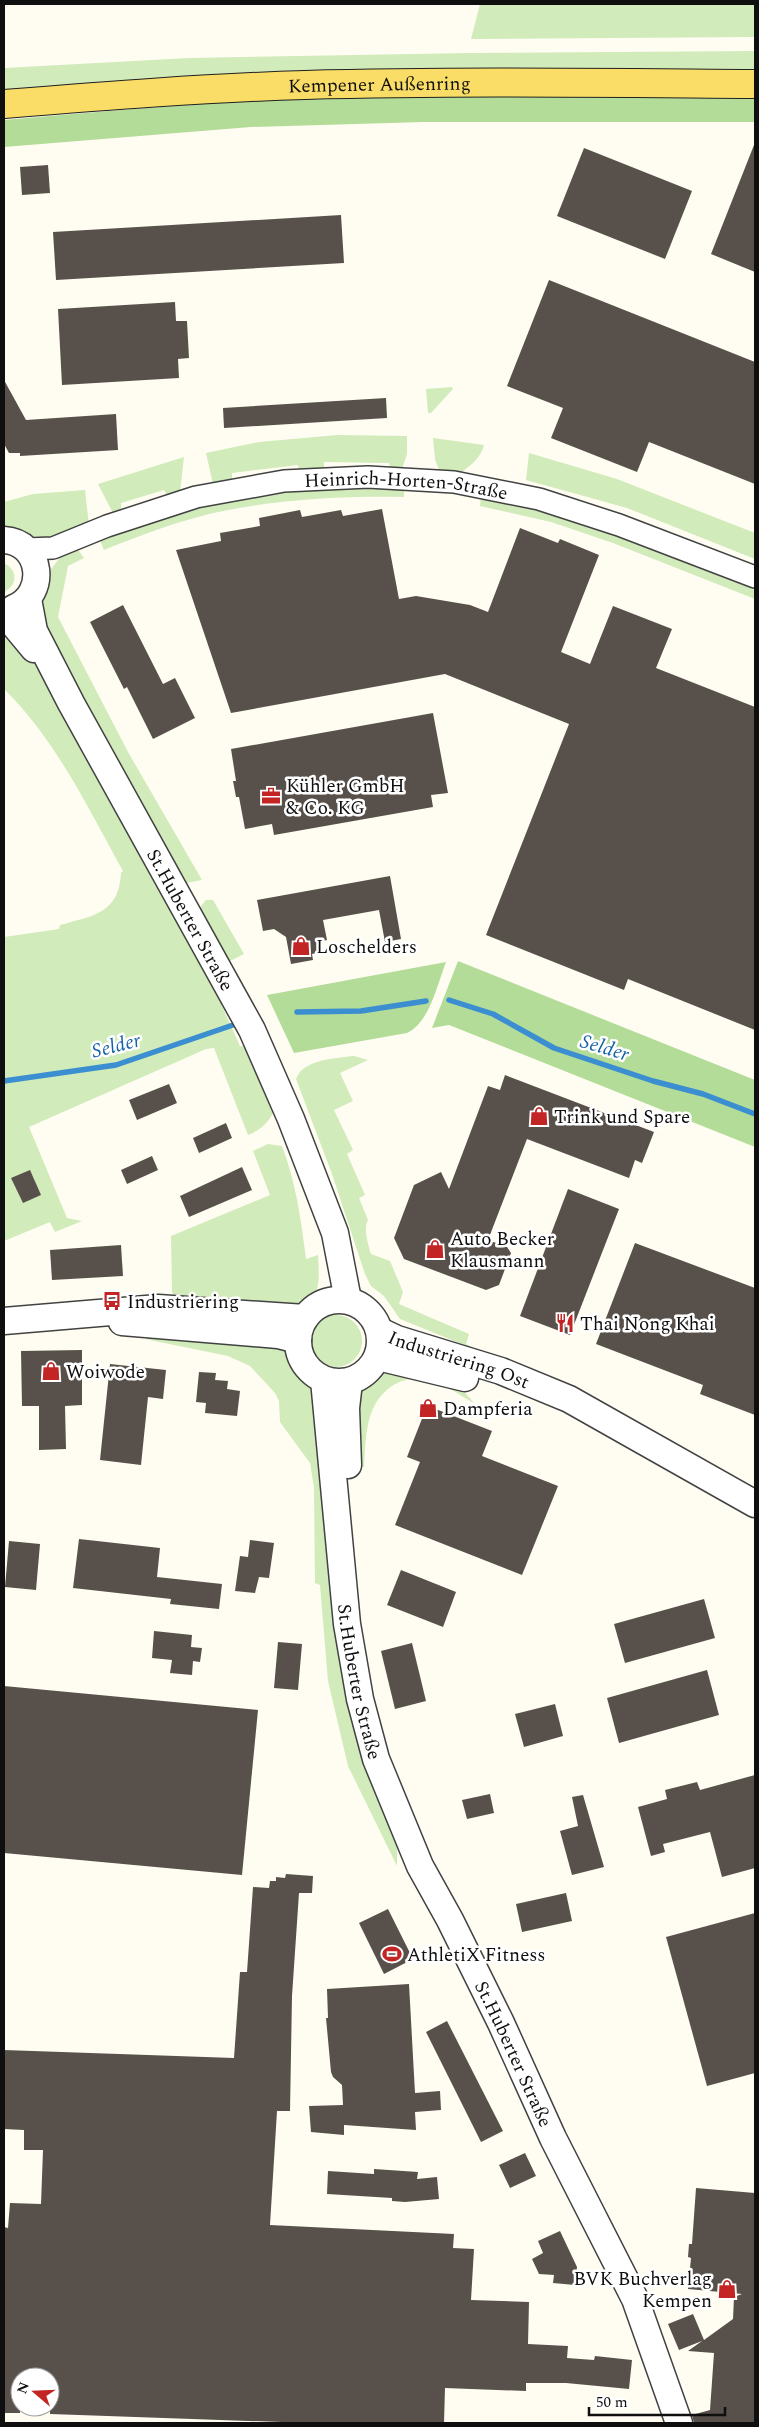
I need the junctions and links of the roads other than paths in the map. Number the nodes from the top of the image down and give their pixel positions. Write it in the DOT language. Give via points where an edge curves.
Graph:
graph roads {
  1 [pos="755,84"];
  2 [pos="4,104"];
  3 [pos="22,553"];
  4 [pos="755,577"];
  5 [pos="28,599"];
  6 [pos="4,612"];
  7 [pos="71,703"];
  8 [pos="337,1301"];
  9 [pos="4,1321"];
  10 [pos="301,1329"];
  11 [pos="380,1331"];
  12 [pos="378,1356"];
  13 [pos="336,1381"];
  14 [pos="618,1428"];
  15 [pos="755,1504"];
  16 [pos="679,2423"];
  1 -- 2 [label="main road, Kempener Außenring" via="305,85"];
  3 -- 4 [label="street, Heinrich-Horten-Straße" via="53,548 107,526 196,497 284,481 375,477 454,482 539,499 619,525"];
  3 -- 5 [label="street" via="36,586"];
  5 -- 6 [label="street"];
  5 -- 7 [label="street, St.Huberter Straße" via="34,631"];
  6 -- 7 [label="street, St.Huberter Straße" via="30,642"];
  7 -- 8 [label="street, St.Huberter Straße" via="252,1030 336,1233"];
  8 -- 10 [label="street" via="317,1306"];
  8 -- 11 [label="street" via="365,1308"];
  9 -- 10 [label="street" via="158,1308"];
  10 -- 13 [label="street" via="302,1360 308,1368"];
  11 -- 12 [label="street"];
  11 -- 14 [label="street, Industriering Ost" via="534,1383"];
  12 -- 13 [label="street" via="366,1373"];
  12 -- 14 [label="street, Industriering Ost" via="480,1382 585,1421"];
  13 -- 16 [label="street, St.Huberter Straße" via="336,1492 347,1624 360,1699 376,1760 420,1866 450,1920 553,2138 635,2299"];
  14 -- 15 [label="street, Industriering Ost"];
}
